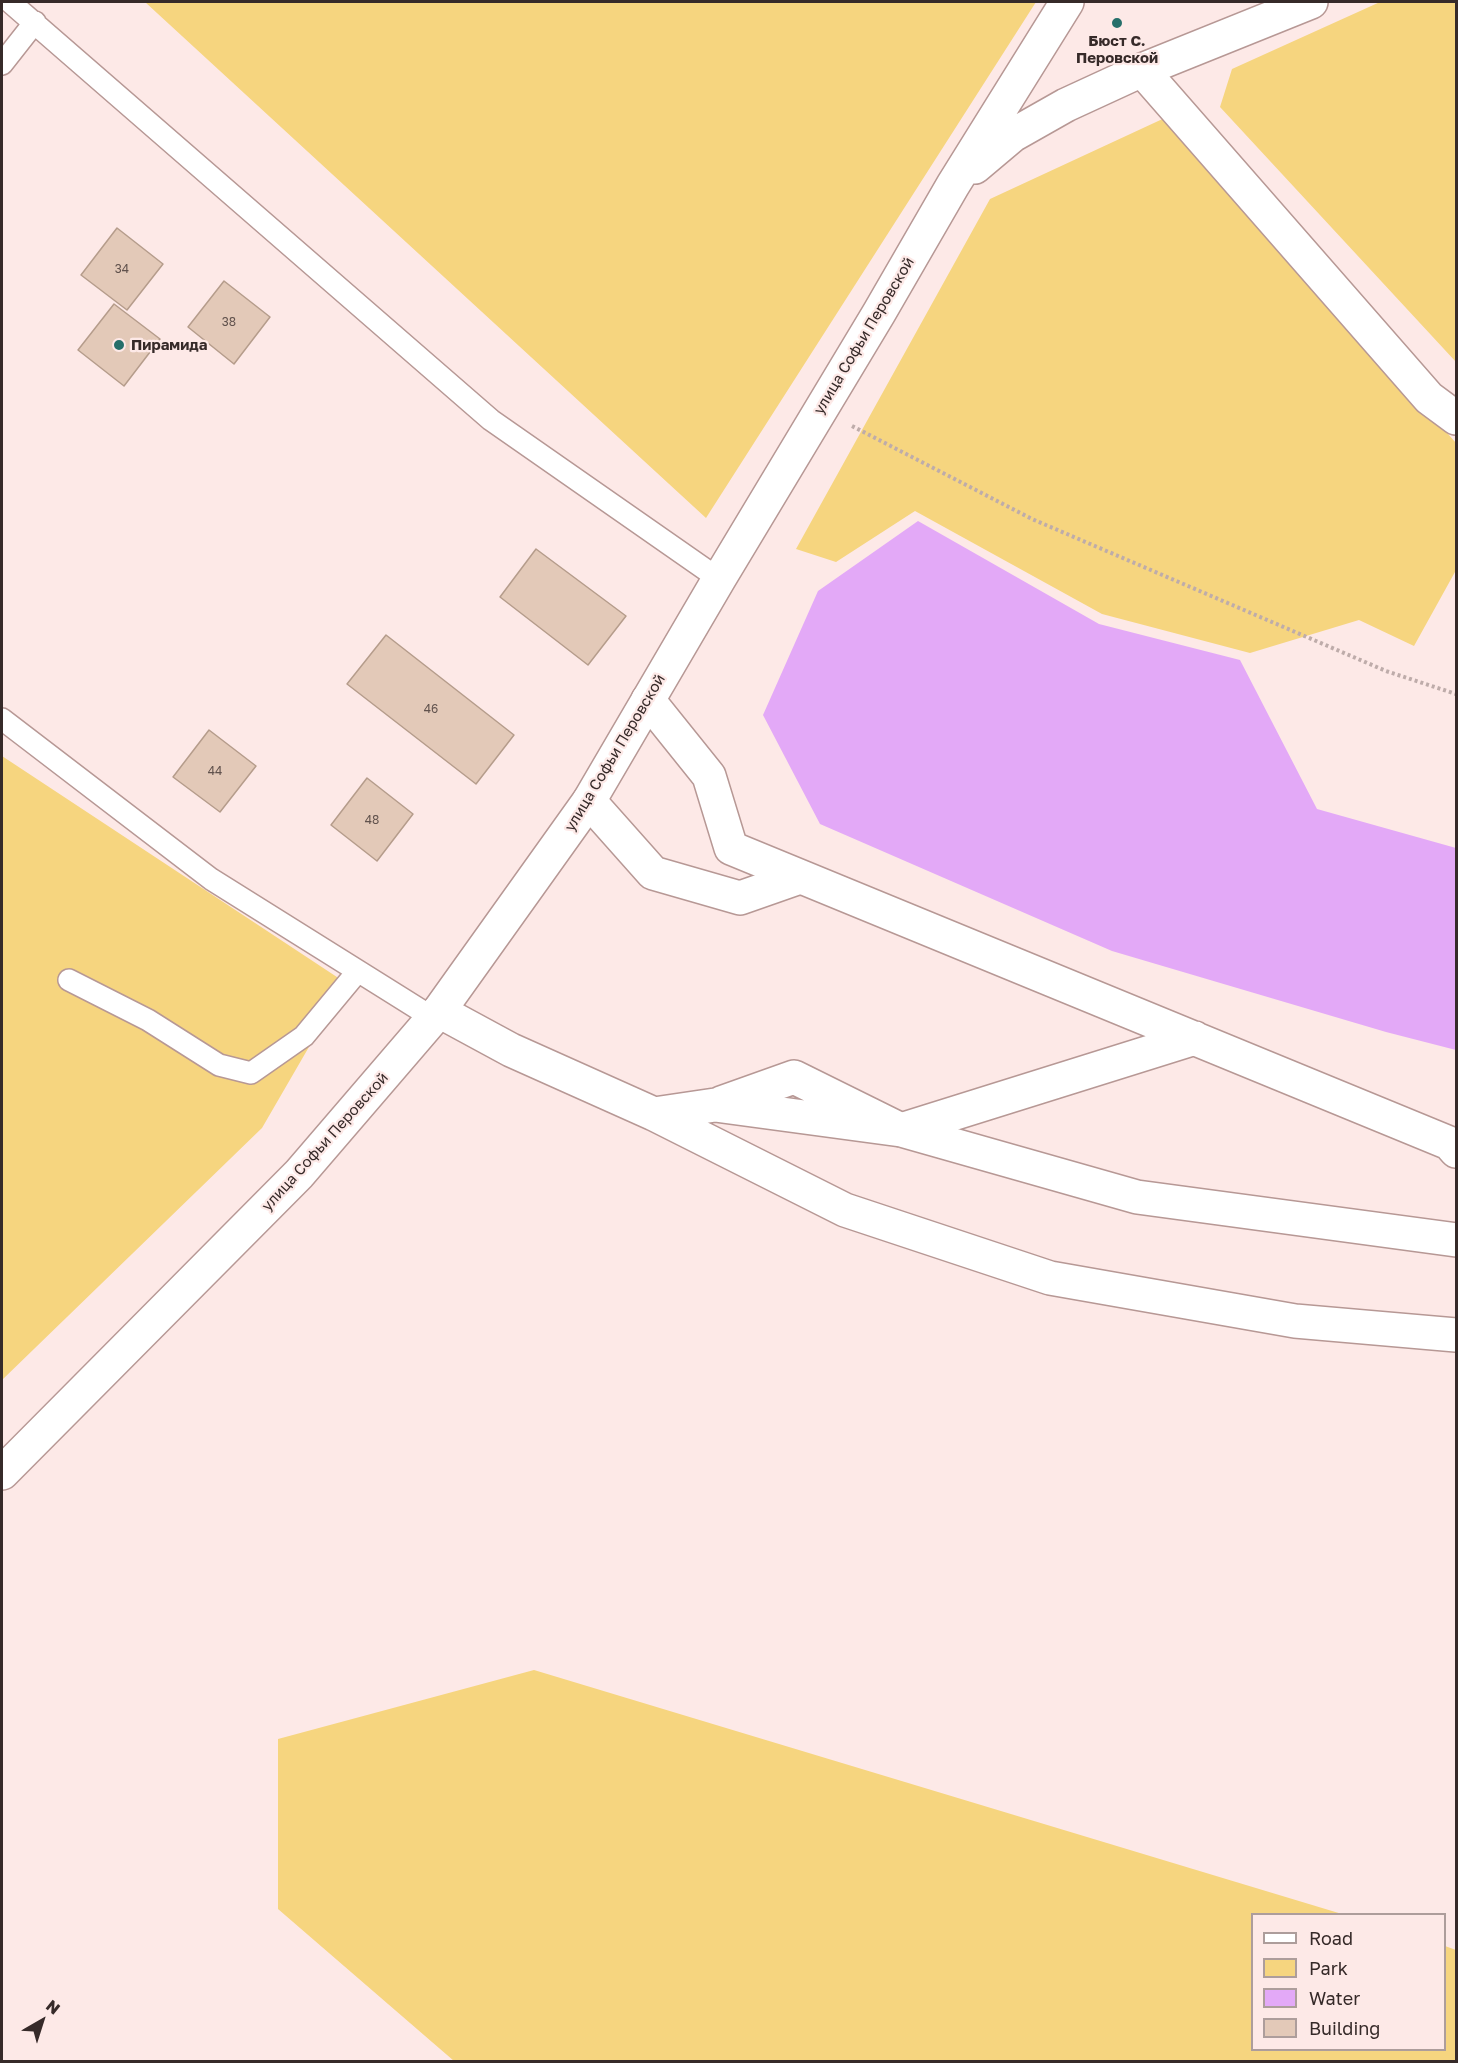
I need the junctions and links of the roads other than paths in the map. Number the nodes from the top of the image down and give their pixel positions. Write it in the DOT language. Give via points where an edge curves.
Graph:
graph roads {
  1 [pos="10,2"];
  2 [pos="1067,2"];
  3 [pos="1311,2"];
  4 [pos="35,22"];
  5 [pos="2,64"];
  6 [pos="1142,70"];
  7 [pos="952,185"];
  8 [pos="1456,418"];
  9 [pos="719,579"];
  10 [pos="648,700"];
  11 [pos="2,719"];
  12 [pos="589,801"];
  13 [pos="800,877"];
  14 [pos="358,971"];
  15 [pos="69,980"];
  16 [pos="436,1014"];
  17 [pos="1195,1038"];
  18 [pos="654,1114"];
  19 [pos="901,1130"];
  20 [pos="1456,1151"];
  21 [pos="1456,1240"];
  22 [pos="1456,1335"];
  23 [pos="2,1473"];
  1 -- 4 [label="lane"];
  2 -- 7 [label="street, улица Софьи Перовской"];
  3 -- 6 [label="street"];
  4 -- 5 [label="lane"];
  4 -- 9 [label="lane" via="491,420"];
  6 -- 7 [label="street" via="1013,135"];
  6 -- 8 [label="street" via="1429,398"];
  7 -- 9 [label="street, улица Софьи Перовской"];
  9 -- 10 [label="street, улица Софьи Перовской"];
  10 -- 12 [label="street, улица Софьи Перовской"];
  10 -- 13 [label="street" via="709,776 731,848"];
  11 -- 14 [label="lane" via="211,879"];
  12 -- 13 [label="street" via="653,873 740,898"];
  12 -- 16 [label="street, улица Софьи Перовской"];
  13 -- 17 [label="street"];
  14 -- 15 [label="lane" via="304,1036 250,1073 219,1065 148,1020"];
  14 -- 16 [label="lane"];
  16 -- 18 [label="street"];
  16 -- 23 [label="street, улица Софьи Перовской" via="299,1174"];
  17 -- 19 [label="street"];
  17 -- 20 [label="street" via="1449,1143"];
  18 -- 19 [label="street" via="716,1105 794,1077"];
  18 -- 22 [label="street" via="845,1210 1050,1278 1295,1321"];
  19 -- 21 [label="street" via="1137,1197"];
}
